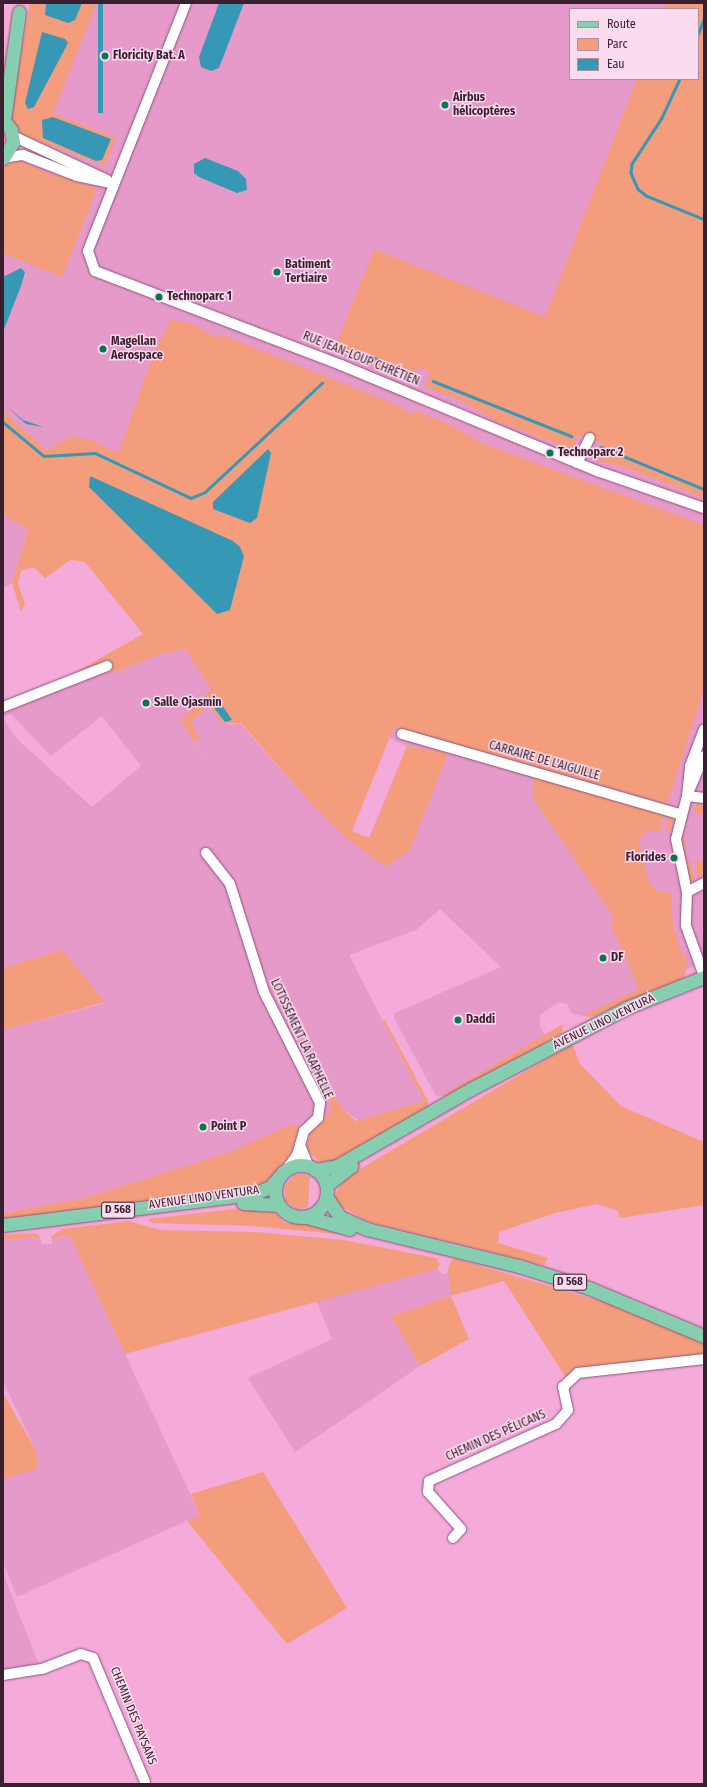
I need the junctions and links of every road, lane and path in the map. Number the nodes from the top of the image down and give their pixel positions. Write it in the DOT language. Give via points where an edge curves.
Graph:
graph roads {
  1 [pos="186,3"];
  2 [pos="20,8"];
  3 [pos="3,73"];
  4 [pos="4,120"];
  5 [pos="12,136"];
  6 [pos="3,158"];
  7 [pos="114,184"];
  8 [pos="590,438"];
  9 [pos="577,463"];
  10 [pos="704,508"];
  11 [pos="107,666"];
  12 [pos="3,707"];
  13 [pos="704,730"];
  14 [pos="402,734"];
  15 [pos="704,756"];
  16 [pos="687,796"];
  17 [pos="704,798"];
  18 [pos="680,814"];
  19 [pos="206,853"];
  20 [pos="703,884"];
  21 [pos="687,892"];
  22 [pos="704,977"];
  23 [pos="506,1072"];
  24 [pos="300,1145"];
  25 [pos="312,1168"];
  26 [pos="284,1172"];
  27 [pos="327,1191"];
  28 [pos="279,1205"];
  29 [pos="307,1217"];
  30 [pos="3,1225"];
  31 [pos="3,1231"];
  32 [pos="430,1245"];
  33 [pos="704,1336"];
  34 [pos="704,1359"];
  35 [pos="453,1538"];
  36 [pos="3,1675"];
  37 [pos="145,1782"];
  1 -- 7 [label="street, RUE JEAN-LOUP CHRÉTIEN"];
  2 -- 3 [label="main road"];
  2 -- 4 [label="main road"];
  4 -- 5 [label="main road"];
  5 -- 6 [label="main road" via="11,148"];
  5 -- 7 [label="street"];
  6 -- 7 [label="street" via="23,155 77,176"];
  7 -- 9 [label="street, RUE JEAN-LOUP CHRÉTIEN" via="88,251 89,262 99,274 340,365"];
  8 -- 9 [label="street"];
  9 -- 10 [label="street, RUE JEAN-LOUP CHRÉTIEN"];
  11 -- 12 [label="street"];
  13 -- 16 [label="street" via="690,766"];
  14 -- 18 [label="street, CARRAIRE DE L'AIGUILLE"];
  15 -- 16 [label="street"];
  16 -- 17 [label="street"];
  16 -- 18 [label="street"];
  18 -- 21 [label="street" via="677,848"];
  19 -- 24 [label="street, LOTISSEMENT LA RAPHELLE" via="230,884 264,992 319,1099 319,1116 304,1131"];
  20 -- 21 [label="street"];
  21 -- 22 [label="street" via="686,926"];
  22 -- 23 [label="main road, AVENUE LINO VENTURA" via="626,1008"];
  23 -- 25 [label="main road, AVENUE LINO VENTURA" via="338,1166"];
  23 -- 27 [label="main road, AVENUE LINO VENTURA" via="345,1169"];
  24 -- 25 [label="street"];
  24 -- 26 [label="street, LOTISSEMENT LA RAPHELLE"];
  25 -- 26 [label="main road"];
  25 -- 27 [label="main road"];
  26 -- 28 [label="main road" via="275,1193"];
  26 -- 30 [label="main road, AVENUE LINO VENTURA / D 568" via="270,1187 253,1194"];
  27 -- 29 [label="main road" via="322,1208"];
  27 -- 32 [label="main road" via="336,1212 352,1223"];
  28 -- 29 [label="main road" via="289,1215"];
  28 -- 31 [label="main road, AVENUE LINO VENTURA / D 568" via="258,1201"];
  29 -- 32 [label="main road" via="360,1234"];
  32 -- 33 [label="main road, D 568" via="519,1266 589,1288"];
  34 -- 35 [label="street, CHEMIN DES PÉLICANS" via="578,1373 563,1387 568,1410 556,1424 429,1481 428,1492 461,1529"];
  36 -- 37 [label="street, CHEMIN DES PAYSANS" via="42,1669 81,1654 93,1658"];
}
